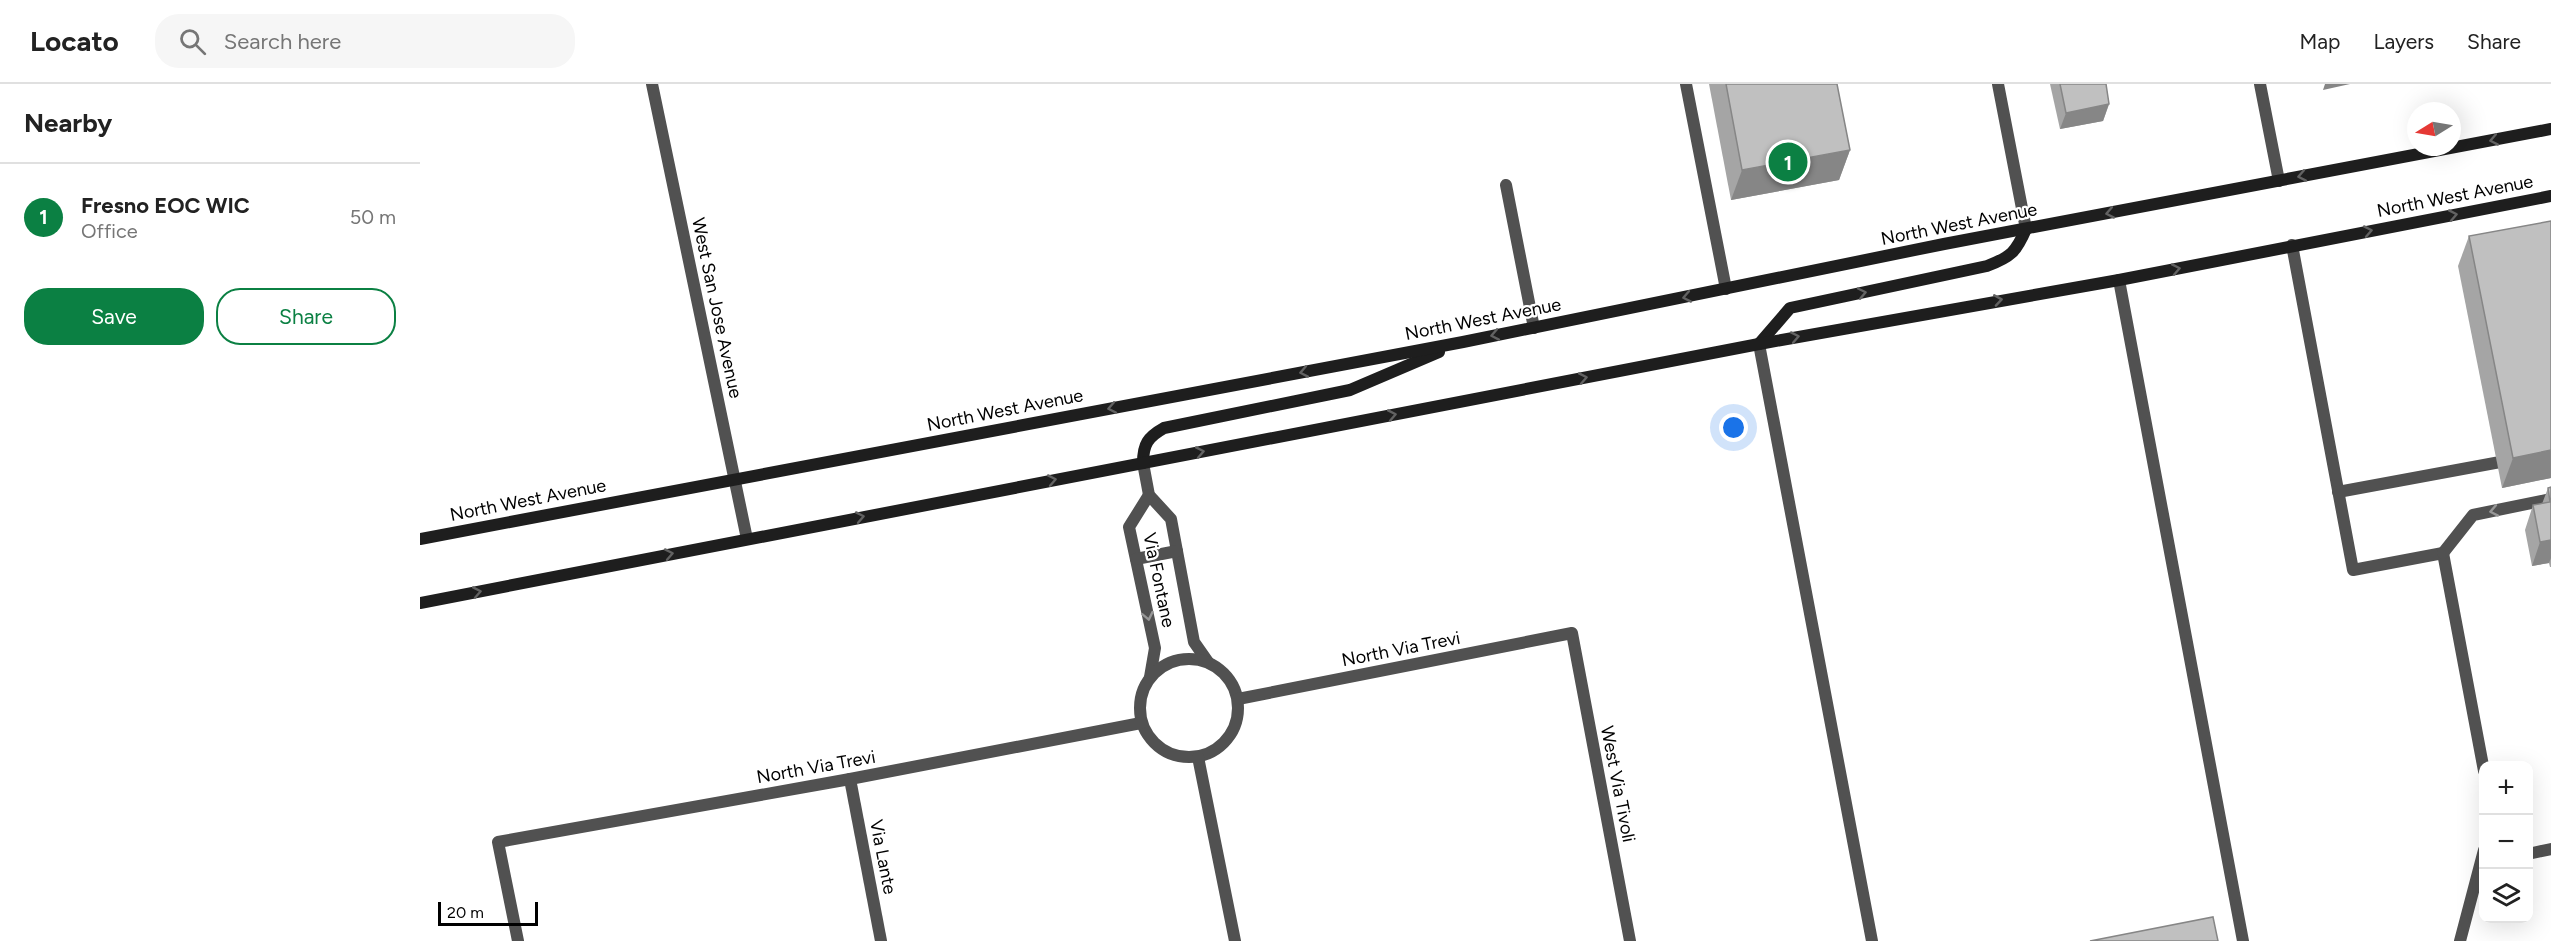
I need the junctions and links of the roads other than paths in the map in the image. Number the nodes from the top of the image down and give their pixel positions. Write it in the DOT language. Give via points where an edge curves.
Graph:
graph roads {
  1 [pos="652,84"];
  2 [pos="1686,84"];
  3 [pos="1998,84"];
  4 [pos="2260,84"];
  5 [pos="2551,129"];
  6 [pos="2279,181"];
  7 [pos="1506,185"];
  8 [pos="2551,196"];
  9 [pos="2026,229"];
  10 [pos="2292,245"];
  11 [pos="2119,280"];
  12 [pos="1726,289"];
  13 [pos="1534,328"];
  14 [pos="1463,342"];
  15 [pos="1759,344"];
  16 [pos="2522,457"];
  17 [pos="1143,463"];
  18 [pos="734,479"];
  19 [pos="2338,492"];
  20 [pos="1149,495"];
  21 [pos="2551,499"];
  22 [pos="420,539"];
  23 [pos="747,539"];
  24 [pos="1177,551"];
  25 [pos="2443,553"];
  26 [pos="1136,559"];
  27 [pos="420,603"];
  28 [pos="1572,633"];
  29 [pos="1208,662"];
  30 [pos="1150,677"];
  31 [pos="1238,699"];
  32 [pos="1141,723"];
  33 [pos="1198,757"];
  34 [pos="2482,761"];
  35 [pos="850,779"];
  36 [pos="2551,849"];
  37 [pos="2533,853"];
  38 [pos="2479,868"];
  39 [pos="518,941"];
  40 [pos="881,941"];
  41 [pos="1235,941"];
  42 [pos="1630,941"];
  43 [pos="1872,941"];
  44 [pos="2243,941"];
  45 [pos="2460,941"];
  1 -- 18 [label="street, West San Jose Avenue"];
  2 -- 12 [label="street"];
  3 -- 9 [label="street"];
  4 -- 6 [label="street"];
  5 -- 6 [label="main road, North West Avenue, one-way"];
  6 -- 9 [label="main road, North West Avenue, one-way"];
  7 -- 13 [label="street"];
  10 -- 8 [label="main road, North West Avenue, one-way"];
  9 -- 12 [label="main road, North West Avenue"];
  15 -- 9 [label="main road, one-way" via="1790,308 1987,266 2007,259"];
  11 -- 10 [label="main road, North West Avenue, one-way"];
  10 -- 19 [label="street"];
  15 -- 11 [label="main road, North West Avenue, one-way"];
  11 -- 44 [label="street"];
  12 -- 13 [label="main road, North West Avenue, one-way"];
  13 -- 14 [label="main road, North West Avenue, one-way"];
  14 -- 17 [label="main road" via="1350,390 1164,428 1143,447"];
  14 -- 18 [label="main road, North West Avenue, one-way"];
  17 -- 15 [label="main road, North West Avenue, one-way"];
  15 -- 43 [label="street"];
  16 -- 19 [label="street"];
  17 -- 20 [label="street"];
  23 -- 17 [label="main road, North West Avenue, one-way"];
  18 -- 22 [label="main road, North West Avenue"];
  18 -- 23 [label="street, West San Jose Avenue"];
  19 -- 25 [label="street" via="2353,570"];
  20 -- 24 [label="street, Via Fontane" via="1171,519"];
  20 -- 26 [label="street, Via Fontane" via="1130,527"];
  21 -- 25 [label="street, one-way" via="2473,515"];
  27 -- 23 [label="main road, North West Avenue, one-way"];
  24 -- 26 [label="street"];
  24 -- 29 [label="street, Via Fontane" via="1194,642"];
  25 -- 34 [label="street"];
  26 -- 30 [label="street, Via Fontane, one-way" via="1155,648"];
  28 -- 31 [label="street, North Via Trevi"];
  28 -- 42 [label="street, West Via Tivoli"];
  29 -- 30 [label="street" via="1193,658 1177,660"];
  29 -- 31 [label="street" via="1222,671"];
  30 -- 32 [label="street" via="1142,692"];
  31 -- 33 [label="street" via="1233,731 1223,744"];
  32 -- 33 [label="street" via="1162,750 1178,757"];
  32 -- 35 [label="street, North Via Trevi"];
  33 -- 41 [label="street"];
  35 -- 39 [label="street, North Via Trevi" via="498,842"];
  35 -- 40 [label="street, Via Lante"];
  36 -- 37 [label="street"];
  38 -- 45 [label="street"];
}
